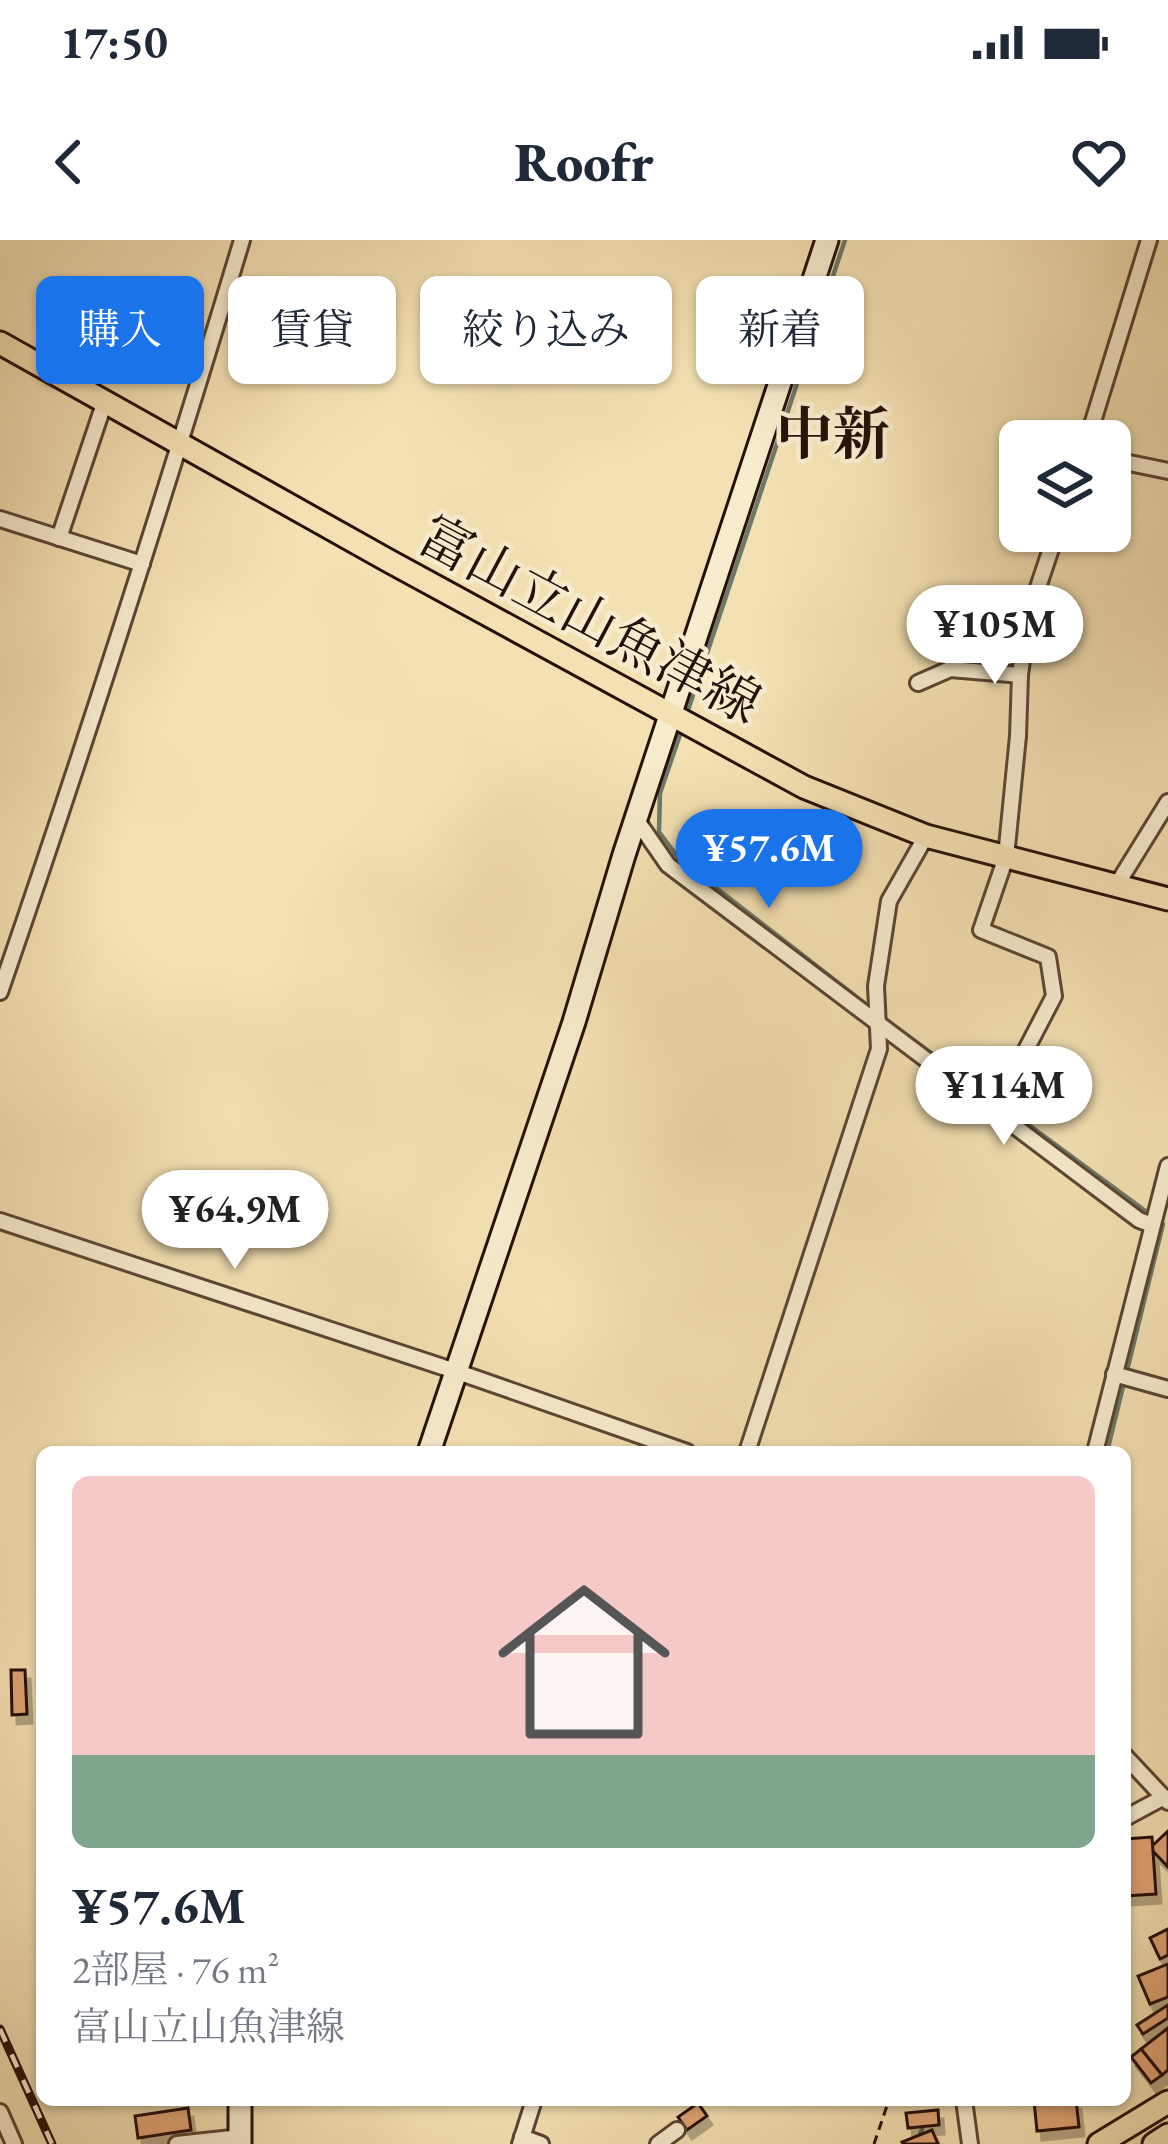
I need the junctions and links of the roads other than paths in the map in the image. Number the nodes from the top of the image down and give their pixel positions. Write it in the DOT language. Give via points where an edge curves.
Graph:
graph roads {
  1 [pos="242,240"];
  2 [pos="826,240"];
  3 [pos="1149,240"];
  4 [pos="0,343"];
  5 [pos="105,401"];
  6 [pos="1093,420"];
  7 [pos="181,443"];
  8 [pos="1131,463"];
  9 [pos="1168,471"];
  10 [pos="0,519"];
  11 [pos="59,538"];
  12 [pos="1050,552"];
  13 [pos="142,564"];
  14 [pos="1020,675"];
  15 [pos="918,683"];
  16 [pos="672,714"];
  17 [pos="1168,802"];
  18 [pos="636,819"];
  19 [pos="926,836"];
  20 [pos="1006,857"];
  21 [pos="1115,886"];
  22 [pos="1168,899"];
  23 [pos="0,992"];
  24 [pos="879,1026"];
  25 [pos="1016,1069"];
  26 [pos="1168,1166"];
  27 [pos="0,1221"];
  28 [pos="1152,1225"];
  29 [pos="455,1371"];
  30 [pos="1114,1374"];
  31 [pos="1168,1389"];
  32 [pos="431,1446"];
  33 [pos="670,1446"];
  34 [pos="749,1446"];
  35 [pos="1096,1446"];
  36 [pos="1131,1762"];
  37 [pos="1166,1800"];
  38 [pos="1131,1815"];
  39 [pos="1168,2102"];
  40 [pos="240,2106"];
  41 [pos="532,2106"];
  42 [pos="965,2106"];
  43 [pos="0,2112"];
  44 [pos="677,2131"];
  45 [pos="1168,2135"];
  46 [pos="240,2140"];
  47 [pos="521,2141"];
  48 [pos="14,2144"];
  49 [pos="177,2144"];
  50 [pos="542,2144"];
  51 [pos="658,2144"];
  52 [pos="970,2144"];
  53 [pos="1099,2144"];
  54 [pos="1154,2144"];
  1 -- 7 [label="street"];
  2 -- 16 [label="street"];
  3 -- 6 [label="street"];
  4 -- 5 [label="main road, 富山立山魚津線"];
  5 -- 7 [label="main road, 富山立山魚津線"];
  5 -- 11 [label="street"];
  7 -- 13 [label="street"];
  7 -- 16 [label="main road, 富山立山魚津線"];
  8 -- 9 [label="street"];
  10 -- 11 [label="street"];
  11 -- 13 [label="street"];
  12 -- 14 [label="street"];
  13 -- 23 [label="street"];
  14 -- 15 [label="street" via="950,669"];
  14 -- 20 [label="street"];
  16 -- 18 [label="street"];
  16 -- 19 [label="main road, 富山立山魚津線" via="804,787"];
  17 -- 21 [label="street"];
  18 -- 24 [label="street" via="668,865"];
  18 -- 29 [label="street"];
  19 -- 20 [label="main road, 富山立山魚津線"];
  19 -- 24 [label="street" via="890,901 876,986"];
  20 -- 21 [label="main road, 富山立山魚津線"];
  20 -- 25 [label="street" via="981,930 1048,957 1054,996"];
  21 -- 22 [label="main road, 富山立山魚津線"];
  24 -- 28 [label="street"];
  24 -- 34 [label="street" via="879,1049"];
  26 -- 28 [label="street"];
  27 -- 29 [label="street"];
  28 -- 30 [label="street"];
  29 -- 32 [label="street"];
  29 -- 33 [label="street"];
  30 -- 31 [label="street"];
  30 -- 35 [label="street"];
  36 -- 37 [label="street"];
  37 -- 38 [label="street"];
  39 -- 53 [label="main road"];
  40 -- 46 [label="street"];
  41 -- 47 [label="street"];
  42 -- 52 [label="street"];
  43 -- 48 [label="street"];
  44 -- 51 [label="street"];
  45 -- 54 [label="main road"];
  46 -- 49 [label="street"];
  47 -- 50 [label="street"];
}
